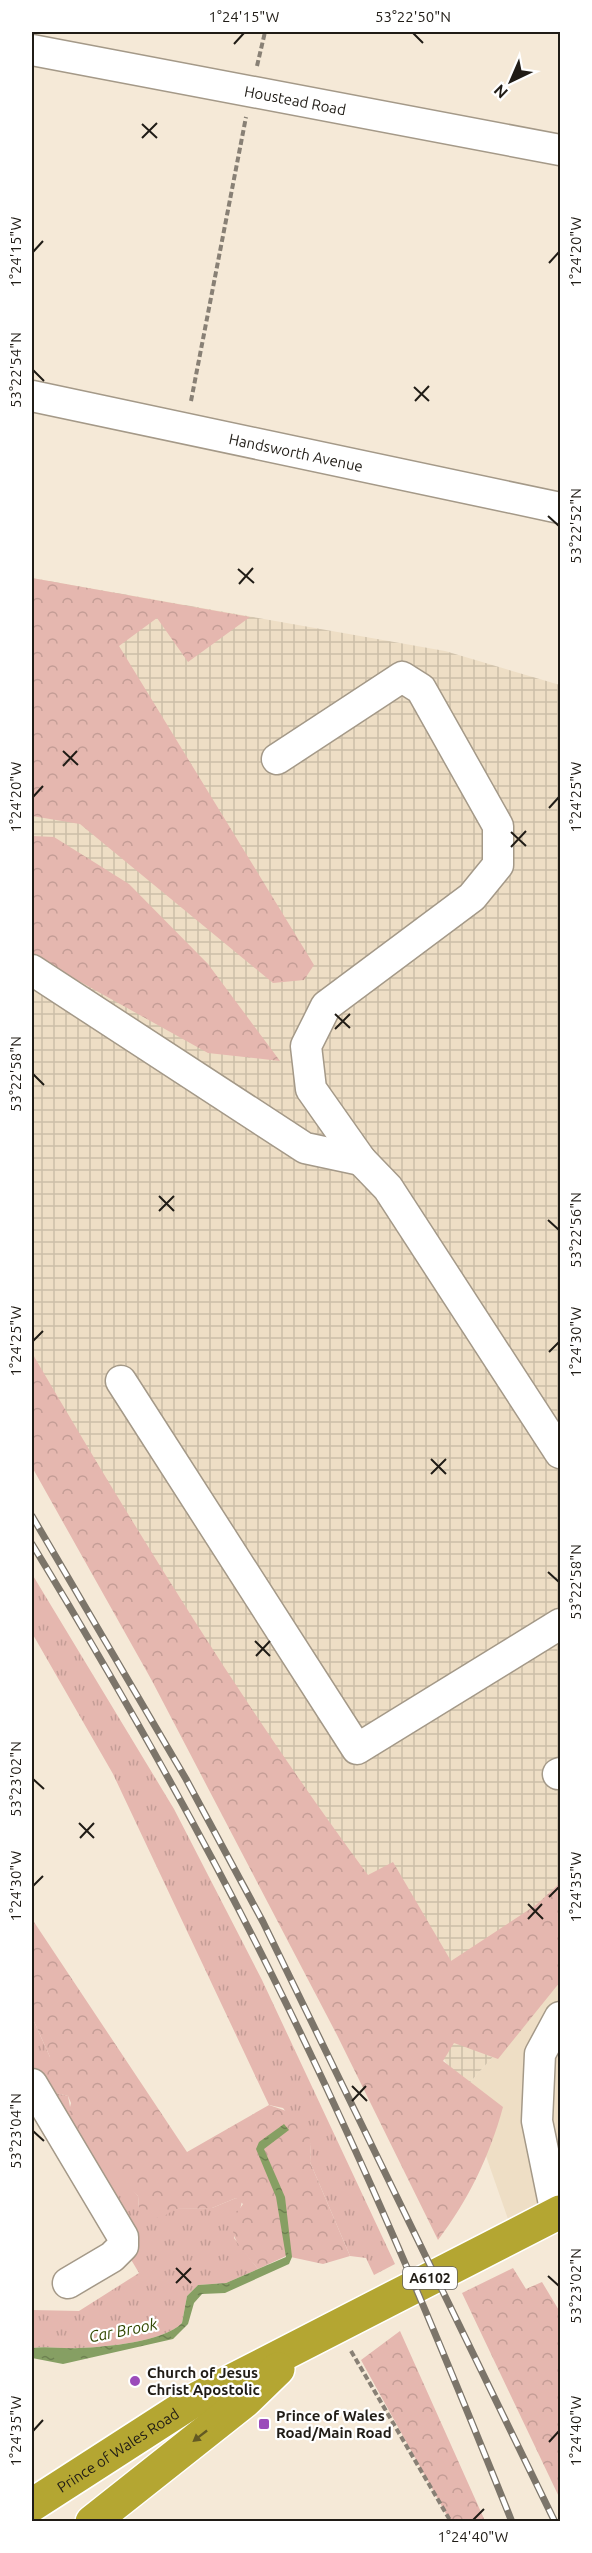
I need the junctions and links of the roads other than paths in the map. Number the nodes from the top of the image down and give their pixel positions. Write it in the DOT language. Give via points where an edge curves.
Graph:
graph roads {
  1 [pos="32,50"];
  2 [pos="561,150"];
  3 [pos="32,396"];
  4 [pos="561,508"];
  5 [pos="277,759"];
  6 [pos="32,970"];
  7 [pos="362,1160"];
  8 [pos="121,1381"];
  9 [pos="561,1453"];
  10 [pos="561,1624"];
  11 [pos="561,2017"];
  12 [pos="550,2074"];
  13 [pos="32,2084"];
  14 [pos="558,2213"];
  15 [pos="68,2283"];
  16 [pos="300,2347"];
  17 [pos="32,2505"];
  18 [pos="92,2522"];
  1 -- 2 [label="street, Houstead Road"];
  3 -- 4 [label="street, Handsworth Avenue"];
  5 -- 7 [label="street" via="402,677 421,689 498,826 498,865 472,897 326,1006 306,1046 310,1089"];
  6 -- 7 [label="street" via="304,1148"];
  7 -- 9 [label="street" via="388,1188"];
  8 -- 10 [label="street" via="357,1749"];
  11 -- 12 [label="street" via="540,2054"];
  12 -- 14 [label="street" via="537,2121"];
  13 -- 15 [label="street" via="123,2238 118,2252"];
  14 -- 16 [label="highway, Prince of Wales Road / A6102"];
  16 -- 17 [label="highway, Prince of Wales Road / A6102" via="198,2398"];
  16 -- 18 [label="highway, Prince of Wales Road / A6102, one-way" via="246,2400"];
}
